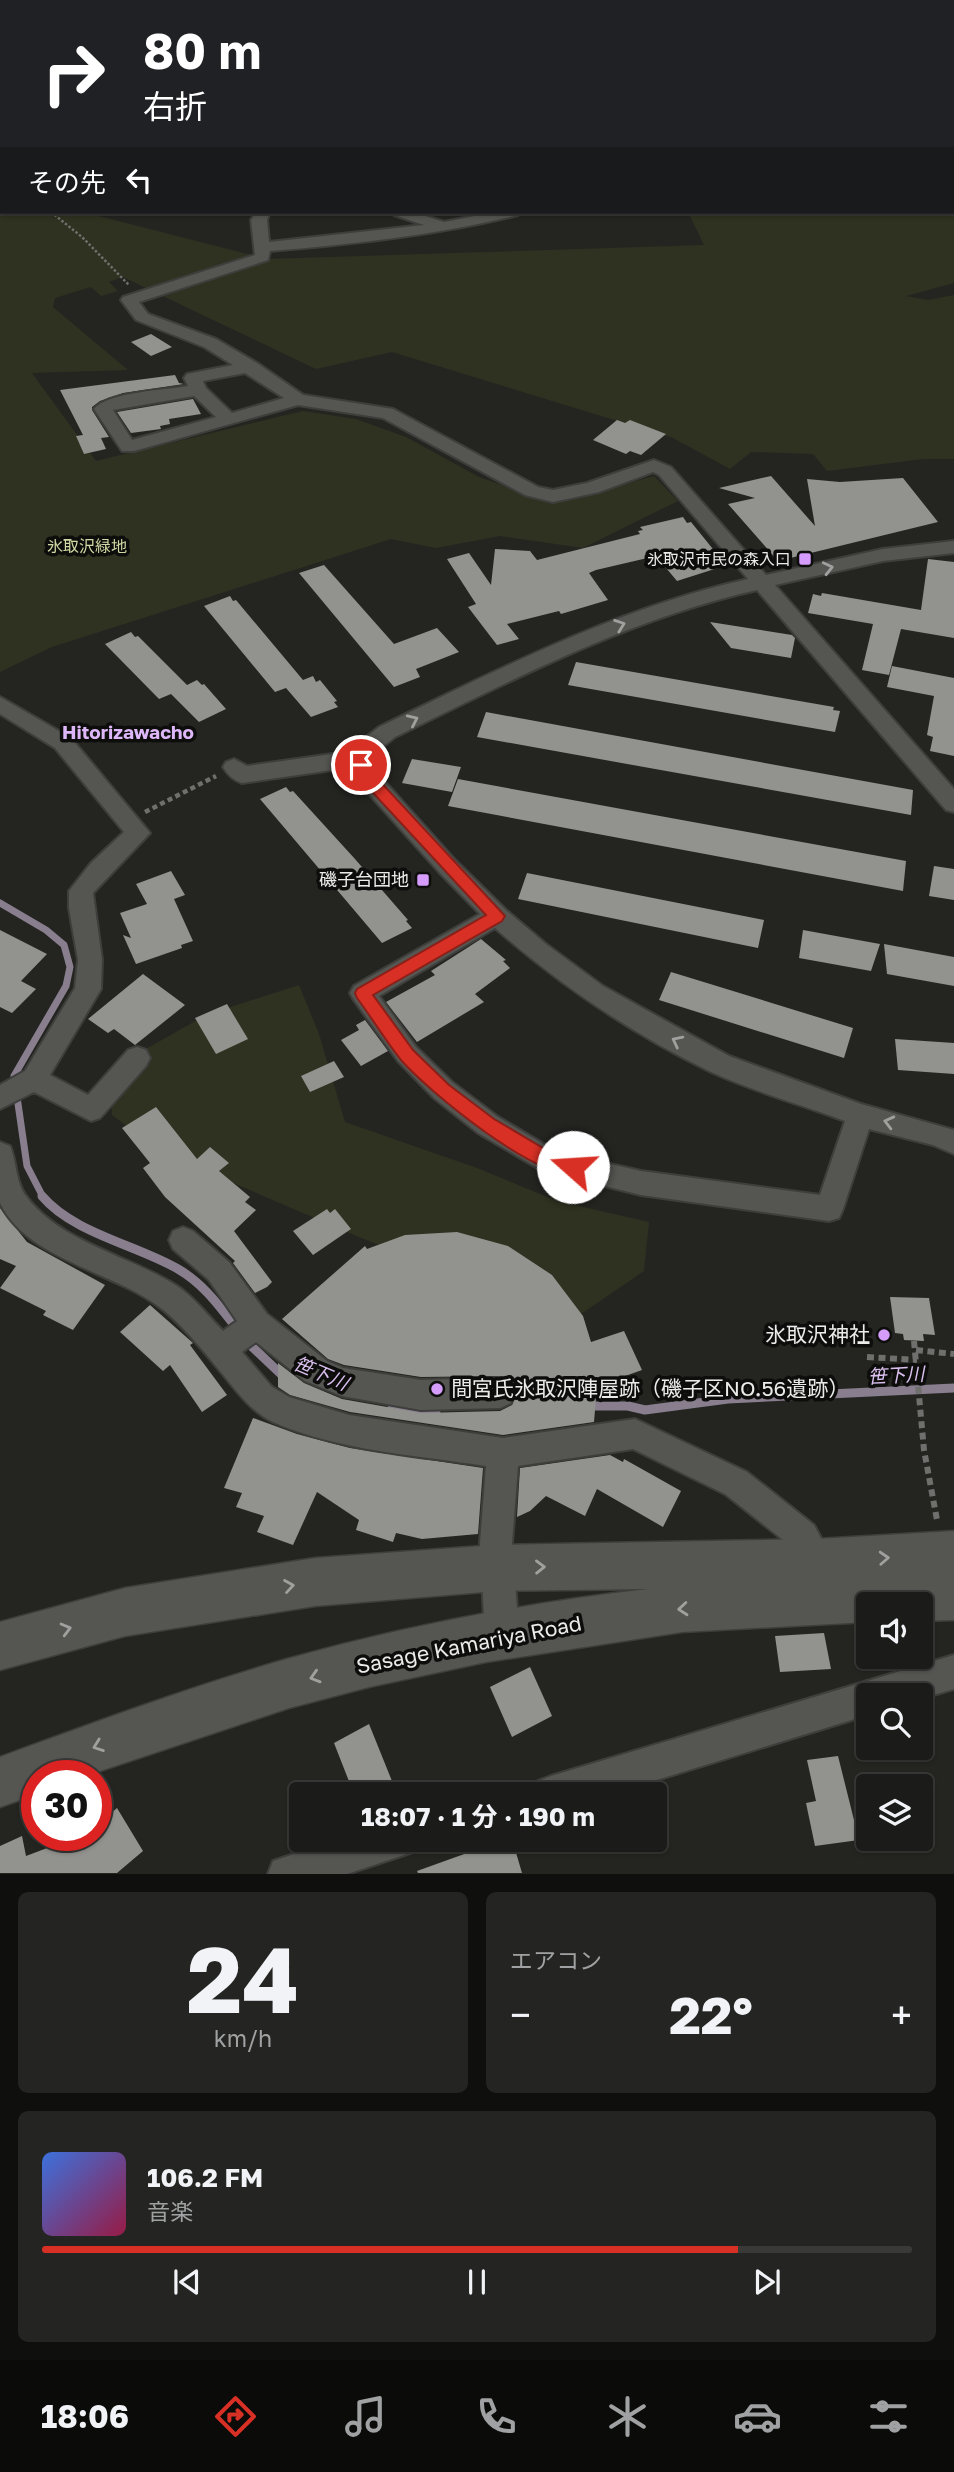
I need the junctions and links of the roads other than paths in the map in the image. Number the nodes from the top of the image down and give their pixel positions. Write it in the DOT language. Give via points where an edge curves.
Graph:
graph roads {
  1 [pos="262,214"];
  2 [pos="405,214"];
  3 [pos="504,214"];
  4 [pos="445,228"];
  5 [pos="264,247"];
  6 [pos="251,367"];
  7 [pos="198,390"];
  8 [pos="298,400"];
  9 [pos="228,419"];
  10 [pos="954,547"];
  11 [pos="761,583"];
  12 [pos="0,704"];
  13 [pos="362,758"];
  14 [pos="234,767"];
  15 [pos="954,804"];
  16 [pos="497,916"];
  17 [pos="137,1058"];
  18 [pos="34,1080"];
  19 [pos="0,1098"];
  20 [pos="860,1115"];
  21 [pos="954,1142"];
  22 [pos="0,1154"];
  23 [pos="183,1240"];
  24 [pos="257,1324"];
  25 [pos="221,1349"];
  26 [pos="500,1393"];
  27 [pos="503,1453"];
  28 [pos="947,1543"];
  29 [pos="496,1568"];
  30 [pos="828,1581"];
  31 [pos="954,1596"];
  32 [pos="502,1635"];
  33 [pos="0,1646"];
  34 [pos="954,1672"];
  35 [pos="918,1683"];
  36 [pos="856,1702"];
  37 [pos="0,1782"];
  38 [pos="591,1782"];
  39 [pos="358,1852"];
  40 [pos="286,1874"];
  1 -- 5 [label="street"];
  2 -- 4 [label="street"];
  3 -- 4 [label="street"];
  4 -- 5 [label="street"];
  5 -- 6 [label="street" via="263,257 128,300 142,317 210,343"];
  6 -- 7 [label="street" via="193,377"];
  6 -- 8 [label="street"];
  7 -- 9 [label="street"];
  7 -- 9 [label="street" via="110,404 103,409 128,447"];
  8 -- 9 [label="street"];
  8 -- 11 [label="street" via="387,413 532,491 553,496 592,488 654,465 666,471"];
  11 -- 10 [label="street, one-way" via="886,554"];
  13 -- 11 [label="street, one-way" via="372,741 387,732 592,635 670,606"];
  11 -- 15 [label="street"];
  12 -- 18 [label="street" via="63,743 138,833 81,891 90,960 88,989"];
  13 -- 14 [label="street" via="242,775"];
  13 -- 16 [label="street" via="368,778"];
  20 -- 16 [label="street, one-way" via="720,1064 654,1029 575,979"];
  16 -- 20 [label="street" via="363,993 407,1055 443,1090 488,1125 551,1162 641,1183 829,1209"];
  17 -- 18 [label="street" via="91,1110"];
  18 -- 19 [label="street"];
  21 -- 20 [label="street, one-way"];
  22 -- 25 [label="street" via="14,1203 41,1231 168,1296"];
  23 -- 24 [label="street" via="219,1271"];
  24 -- 25 [label="street"];
  24 -- 26 [label="street" via="316,1371 342,1382 421,1395"];
  25 -- 27 [label="street" via="261,1397 281,1410 349,1430"];
  27 -- 29 [label="street"];
  27 -- 30 [label="street" via="635,1434 736,1483 803,1536"];
  30 -- 28 [label="street, Sasage Kamariya Road, one-way"];
  29 -- 30 [label="street, Sasage Kamariya Road, one-way"];
  29 -- 32 [label="street"];
  33 -- 29 [label="street, Sasage Kamariya Road, one-way" via="125,1612 288,1587"];
  30 -- 31 [label="street, Sasage Kamariya Road"];
  30 -- 32 [label="street, Sasage Kamariya Road, one-way" via="751,1603 644,1612"];
  32 -- 37 [label="street, Sasage Kamariya Road, one-way" via="331,1672 149,1727"];
  34 -- 35 [label="street"];
  36 -- 38 [label="street"];
  39 -- 40 [label="street"];
}
